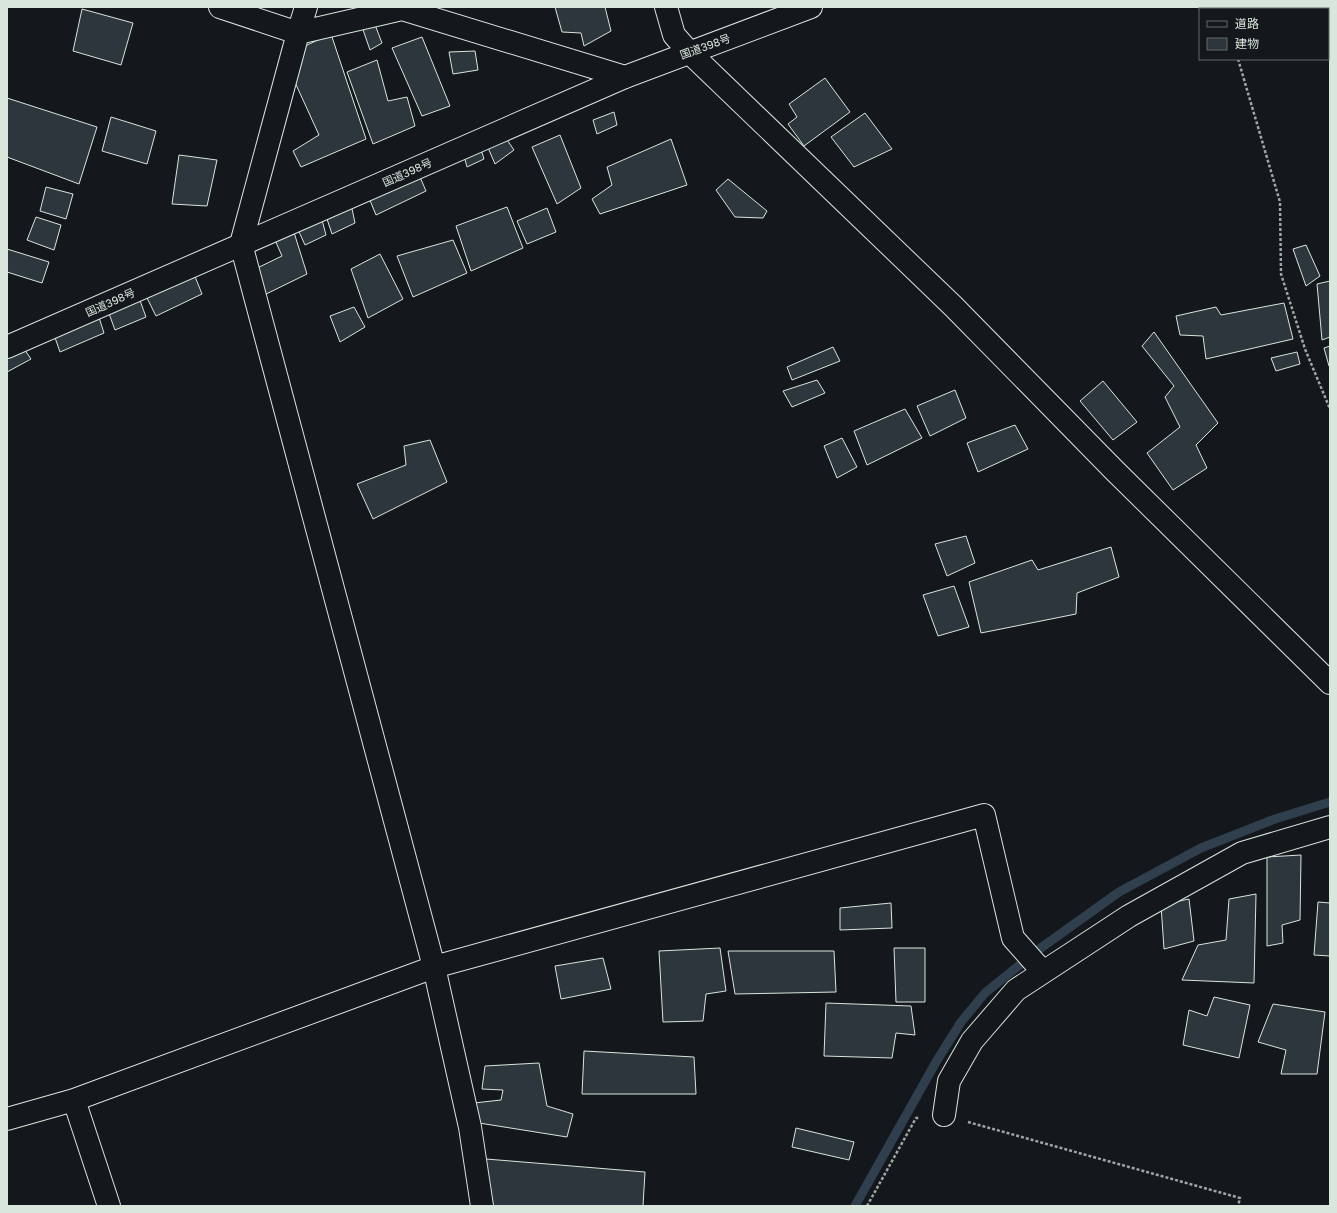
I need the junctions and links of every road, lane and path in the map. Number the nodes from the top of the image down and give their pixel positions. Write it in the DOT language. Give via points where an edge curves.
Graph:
graph roads {
  1 [pos="220,7"];
  2 [pos="306,7"];
  3 [pos="666,7"];
  4 [pos="811,7"];
  5 [pos="298,33"];
  6 [pos="689,52"];
  7 [pos="1238,60"];
  8 [pos="625,77"];
  9 [pos="241,244"];
  10 [pos="7,347"];
  11 [pos="1330,409"];
  12 [pos="1330,683"];
  13 [pos="1330,828"];
  14 [pos="434,967"];
  15 [pos="1043,971"];
  16 [pos="74,1100"];
  17 [pos="944,1115"];
  18 [pos="916,1118"];
  19 [pos="7,1119"];
  20 [pos="109,1206"];
  21 [pos="482,1206"];
  22 [pos="867,1206"];
  23 [pos="1238,1206"];
  1 -- 5 [label="main road"];
  2 -- 5 [label="main road"];
  3 -- 6 [label="main road" via="674,35"];
  4 -- 6 [label="main road, 国道398号"];
  5 -- 8 [label="main road" via="402,9"];
  5 -- 9 [label="main road"];
  6 -- 8 [label="main road, 国道398号"];
  6 -- 12 [label="main road" via="953,306 1115,471"];
  7 -- 11 [label="path" via="1280,202 1281,274 1305,349"];
  8 -- 9 [label="main road, 国道398号"];
  9 -- 10 [label="main road, 国道398号"];
  9 -- 14 [label="main road"];
  13 -- 15 [label="main road" via="1242,853 1129,916"];
  14 -- 15 [label="main road" via="984,815 1014,938"];
  14 -- 16 [label="main road"];
  14 -- 21 [label="main road" via="470,1127"];
  15 -- 17 [label="main road" via="1016,990 972,1041 949,1081"];
  16 -- 19 [label="main road"];
  16 -- 20 [label="main road"];
  17 -- 23 [label="path" via="1240,1198"];
  18 -- 22 [label="path"];
}
